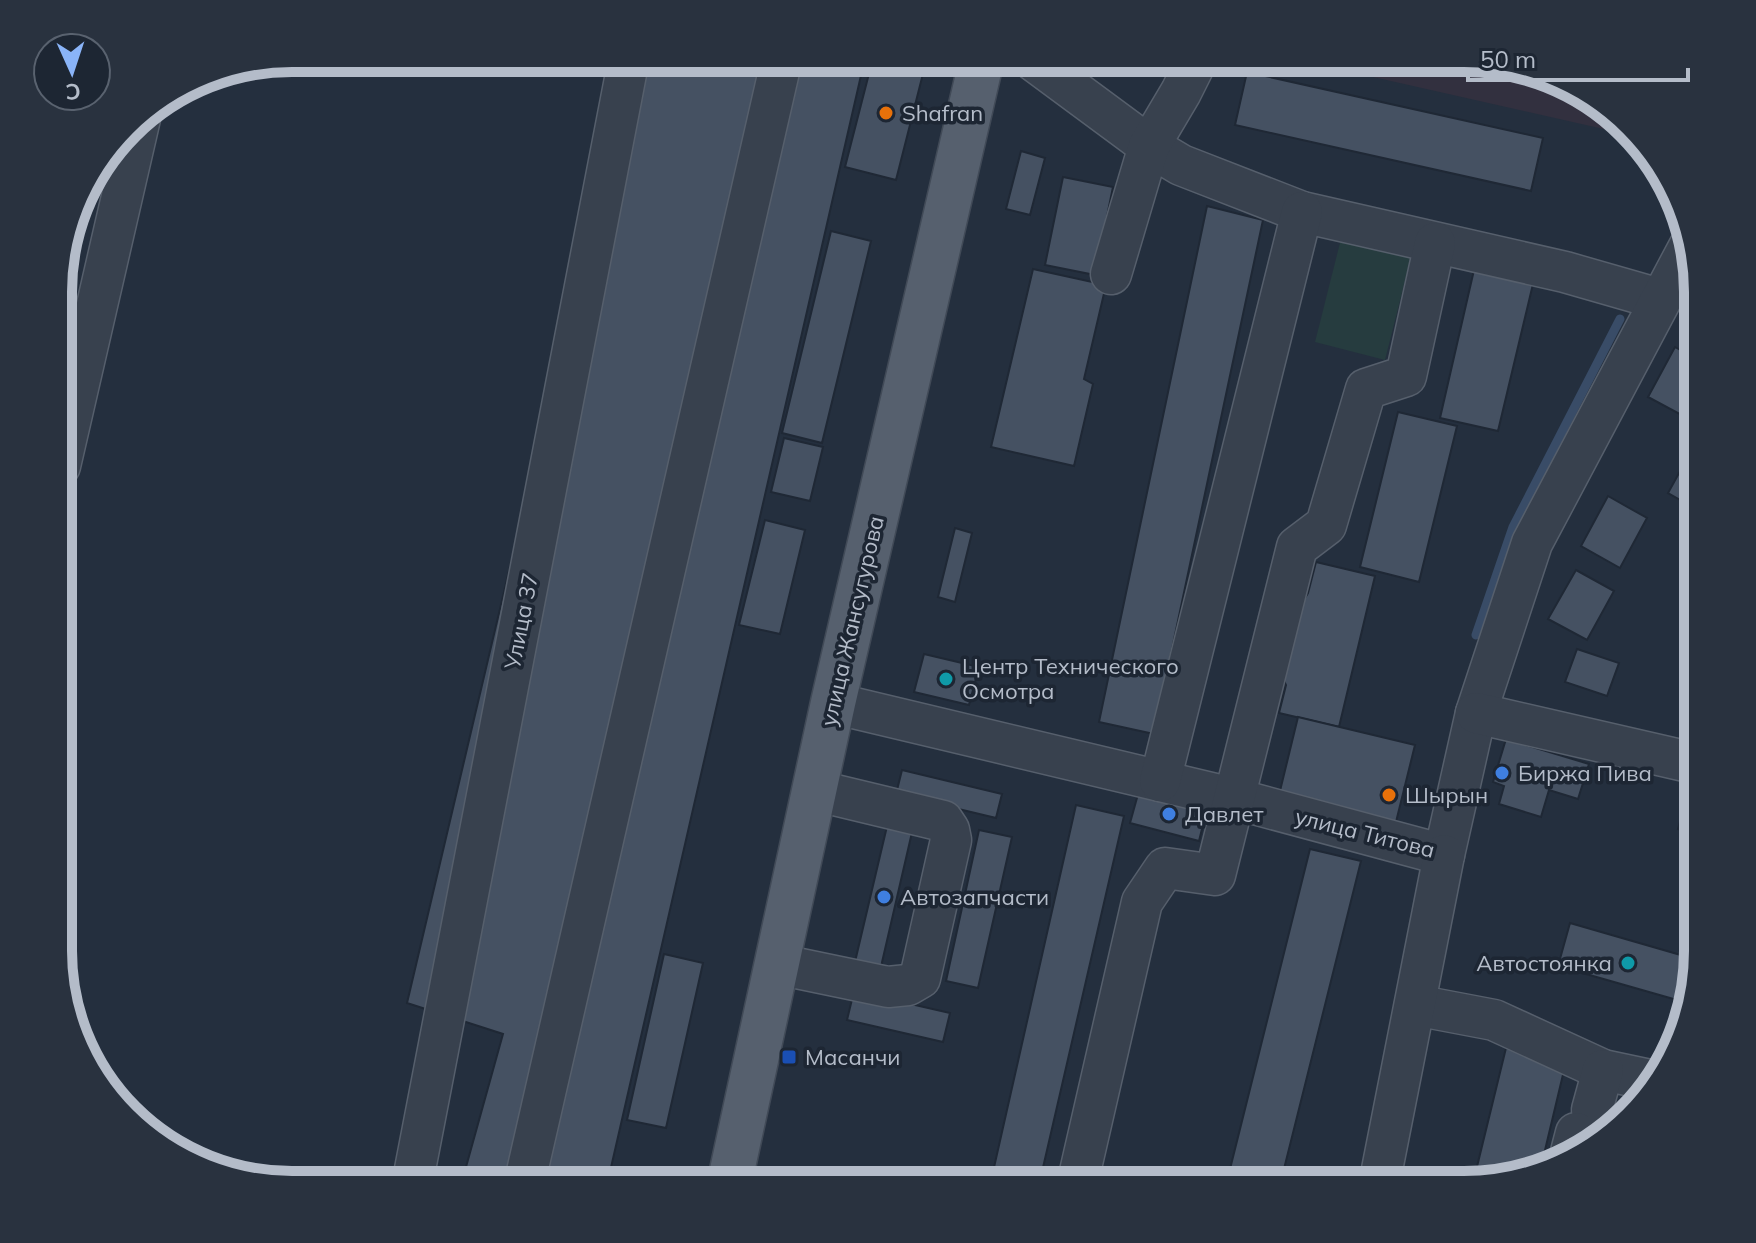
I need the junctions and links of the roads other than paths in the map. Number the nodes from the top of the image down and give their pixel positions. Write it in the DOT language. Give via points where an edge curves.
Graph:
graph roads {
  1 [pos="626,72"];
  2 [pos="779,72"];
  3 [pos="979,72"];
  4 [pos="1049,72"];
  5 [pos="1191,72"];
  6 [pos="135,139"];
  7 [pos="1149,146"];
  8 [pos="1302,212"];
  9 [pos="1435,243"];
  10 [pos="1682,260"];
  11 [pos="1111,274"];
  12 [pos="1659,299"];
  13 [pos="72,414"];
  14 [pos="833,703"];
  15 [pos="1476,713"];
  16 [pos="1684,761"];
  17 [pos="1160,781"];
  18 [pos="814,790"];
  19 [pos="1236,799"];
  20 [pos="1444,855"];
  21 [pos="777,964"];
  22 [pos="1415,1005"];
  23 [pos="1603,1070"];
  24 [pos="1643,1079"];
  25 [pos="1579,1134"];
  26 [pos="415,1171"];
  27 [pos="527,1171"];
  28 [pos="732,1171"];
  29 [pos="1080,1171"];
  30 [pos="1382,1171"];
  1 -- 26 [label="street, Улица 37"];
  2 -- 27 [label="street"];
  3 -- 14 [label="main road, улица Жансугурова"];
  4 -- 7 [label="street"];
  5 -- 7 [label="street"];
  6 -- 13 [label="street"];
  7 -- 8 [label="street" via="1181,165"];
  7 -- 11 [label="street"];
  8 -- 9 [label="street"];
  8 -- 17 [label="street"];
  9 -- 12 [label="street"];
  9 -- 19 [label="street" via="1406,376 1366,389 1326,525 1297,547"];
  10 -- 12 [label="street, улица Титова"];
  12 -- 15 [label="street, улица Титова" via="1532,543"];
  14 -- 17 [label="street, улица Титова"];
  14 -- 18 [label="main road, улица Жансугурова"];
  15 -- 16 [label="street"];
  15 -- 20 [label="street, улица Титова"];
  17 -- 19 [label="street, улица Титова"];
  18 -- 21 [label="main road, улица Жансугурова"];
  18 -- 21 [label="street" via="943,821 951,840 920,978 888,987"];
  19 -- 20 [label="street, улица Титова"];
  19 -- 29 [label="street" via="1215,875 1165,868 1142,902"];
  20 -- 22 [label="street"];
  21 -- 28 [label="main road, улица Жансугурова"];
  22 -- 23 [label="street" via="1494,1020"];
  22 -- 30 [label="street"];
  23 -- 24 [label="street"];
  23 -- 25 [label="street"];
}
